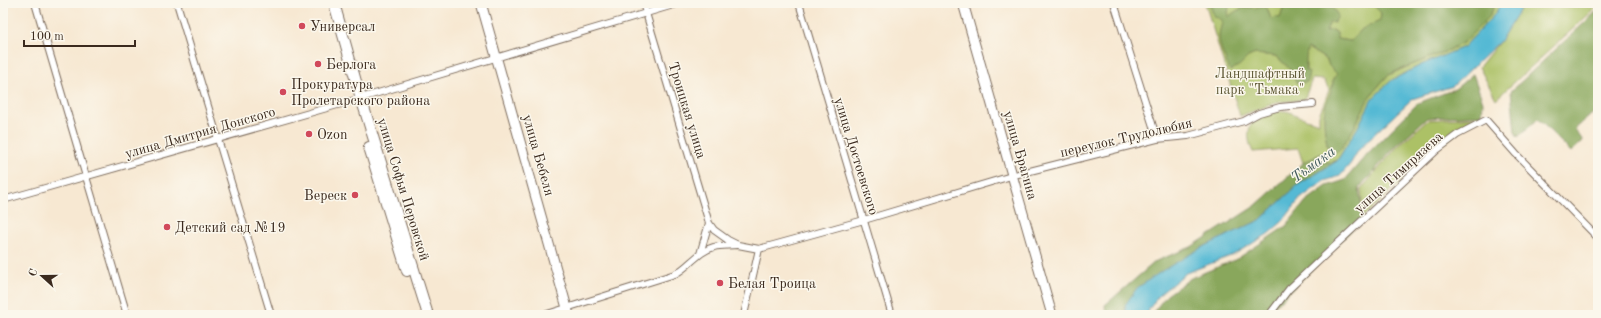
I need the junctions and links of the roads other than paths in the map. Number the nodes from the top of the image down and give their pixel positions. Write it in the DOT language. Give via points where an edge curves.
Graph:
graph roads {
  1 [pos="35,3"];
  2 [pos="177,3"];
  3 [pos="327,3"];
  4 [pos="334,3"];
  5 [pos="481,3"];
  6 [pos="643,3"];
  7 [pos="680,3"];
  8 [pos="799,3"];
  9 [pos="963,3"];
  10 [pos="1114,3"];
  11 [pos="646,13"];
  12 [pos="497,57"];
  13 [pos="358,98"];
  14 [pos="1314,104"];
  15 [pos="218,139"];
  16 [pos="1157,139"];
  17 [pos="1013,176"];
  18 [pos="86,177"];
  19 [pos="3,200"];
  20 [pos="864,220"];
  21 [pos="709,223"];
  22 [pos="1598,238"];
  23 [pos="738,245"];
  24 [pos="759,249"];
  25 [pos="700,254"];
  26 [pos="568,311"];
  27 [pos="127,315"];
  28 [pos="270,315"];
  29 [pos="421,315"];
  30 [pos="428,315"];
  31 [pos="544,315"];
  32 [pos="744,315"];
  33 [pos="892,315"];
  34 [pos="1052,315"];
  35 [pos="1269,315"];
  1 -- 18 [label="street"];
  2 -- 15 [label="street"];
  3 -- 13 [label="main road, улица Софьи Перовской"];
  4 -- 13 [label="main road, улица Софьи Перовской"];
  5 -- 12 [label="street, улица Бебеля"];
  6 -- 11 [label="street, Троицкая улица"];
  7 -- 11 [label="street, улица Дмитрия Донского"];
  8 -- 20 [label="street, улица Достоевского"];
  9 -- 17 [label="street, улица Брагина"];
  10 -- 16 [label="street"];
  11 -- 12 [label="street, улица Дмитрия Донского"];
  11 -- 21 [label="street, Троицкая улица"];
  12 -- 13 [label="street, улица Дмитрия Донского"];
  12 -- 26 [label="street, улица Бебеля"];
  13 -- 15 [label="street, улица Дмитрия Донского"];
  13 -- 29 [label="main road, улица Софьи Перовской"];
  13 -- 30 [label="main road, улица Софьи Перовской"];
  14 -- 16 [label="street, переулок Трудолюбия" via="1280,107 1259,113 1244,121 1188,136"];
  15 -- 18 [label="street, улица Дмитрия Донского"];
  15 -- 28 [label="street"];
  16 -- 17 [label="street, переулок Трудолюбия"];
  17 -- 20 [label="street, переулок Трудолюбия"];
  17 -- 34 [label="street, улица Брагина"];
  18 -- 19 [label="street, улица Дмитрия Донского"];
  18 -- 27 [label="street"];
  20 -- 24 [label="street, переулок Трудолюбия"];
  20 -- 33 [label="street, улица Достоевского"];
  21 -- 23 [label="street, Троицкая улица" via="723,237"];
  21 -- 25 [label="street"];
  22 -- 35 [label="street, улица Тимирязева" via="1486,120 1457,135 1437,150 1289,289"];
  23 -- 24 [label="street, Троицкая улица"];
  23 -- 25 [label="street" via="713,247"];
  24 -- 32 [label="street"];
  25 -- 26 [label="street" via="675,274"];
  26 -- 31 [label="street"];
}
